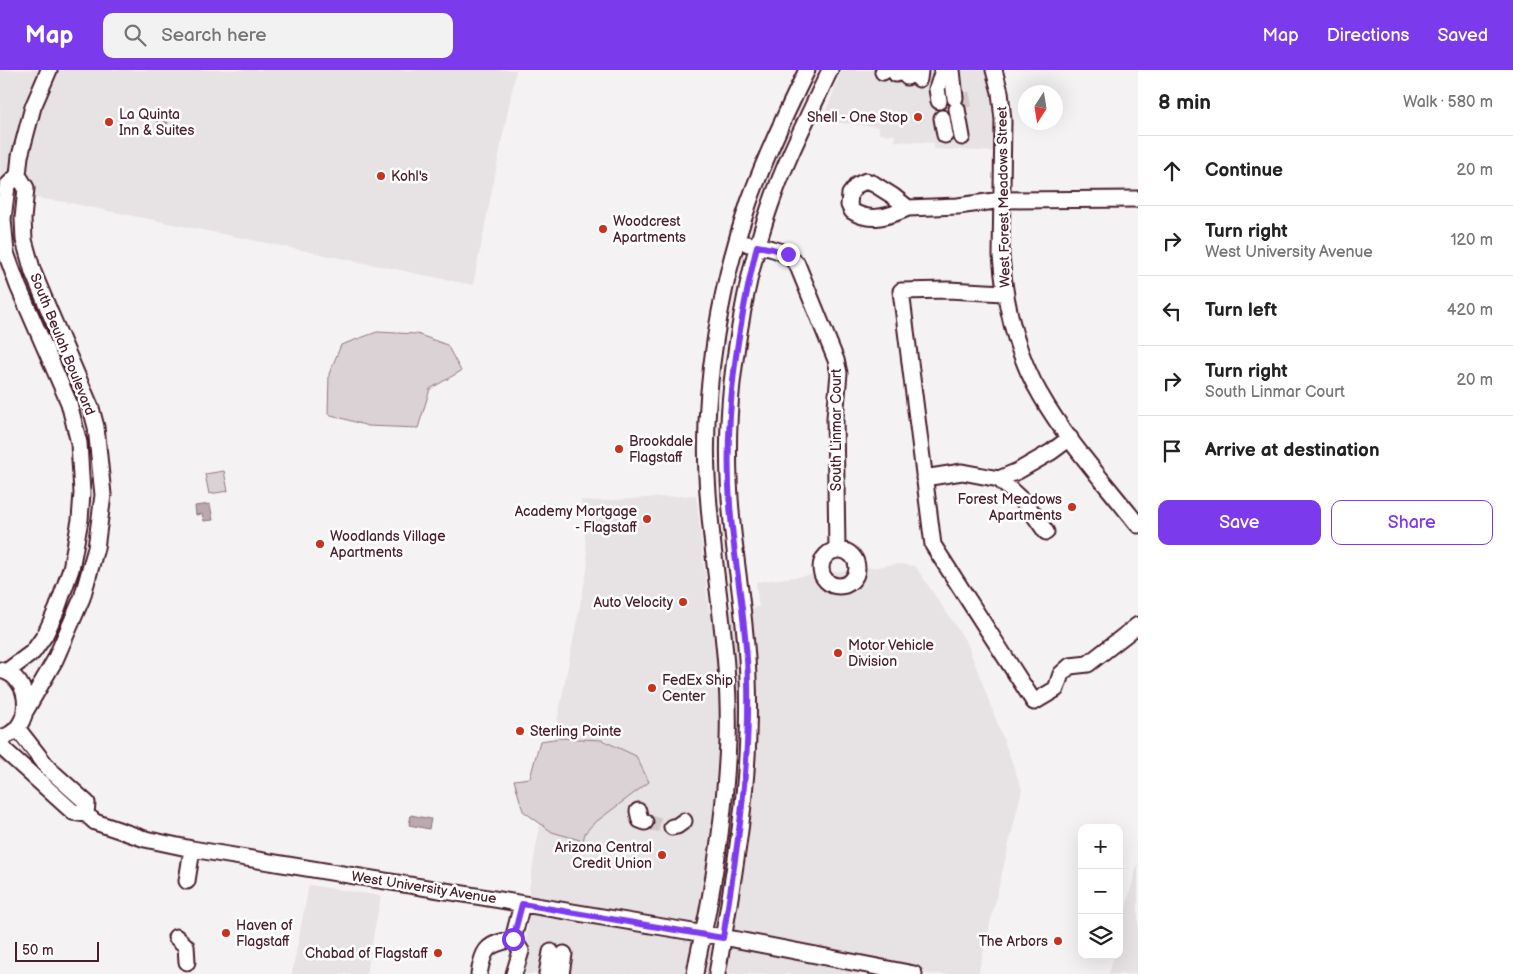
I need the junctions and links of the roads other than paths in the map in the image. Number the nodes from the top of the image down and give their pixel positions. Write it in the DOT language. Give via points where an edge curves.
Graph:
graph roads {
  1 [pos="49,70"];
  2 [pos="807,70"];
  3 [pos="830,70"];
  4 [pos="942,70"];
  5 [pos="947,70"];
  6 [pos="952,70"];
  7 [pos="958,70"];
  8 [pos="994,70"];
  9 [pos="952,105"];
  10 [pos="18,175"];
  11 [pos="1138,199"];
  12 [pos="1002,200"];
  13 [pos="908,208"];
  14 [pos="737,241"];
  15 [pos="757,246"];
  16 [pos="1004,293"];
  17 [pos="26,304"];
  18 [pos="51,315"];
  19 [pos="1070,438"];
  20 [pos="924,478"];
  21 [pos="999,479"];
  22 [pos="1138,525"];
  23 [pos="1046,532"];
  24 [pos="838,549"];
  25 [pos="1138,625"];
  26 [pos="3,671"];
  27 [pos="26,710"];
  28 [pos="17,728"];
  29 [pos="0,738"];
  30 [pos="0,746"];
  31 [pos="86,814"];
  32 [pos="192,849"];
  33 [pos="186,881"];
  34 [pos="522,904"];
  35 [pos="702,934"];
  36 [pos="176,937"];
  37 [pos="723,938"];
  38 [pos="513,939"];
  39 [pos="561,953"];
  40 [pos="186,969"];
  41 [pos="479,974"];
  42 [pos="514,974"];
  43 [pos="547,974"];
  44 [pos="554,974"];
  45 [pos="561,974"];
  46 [pos="568,974"];
  47 [pos="695,974"];
  48 [pos="717,974"];
  49 [pos="914,974"];
  1 -- 10 [label="street, South Beulah Boulevard" via="33,107"];
  2 -- 14 [label="street" via="749,202"];
  3 -- 15 [label="street" via="782,173"];
  4 -- 9 [label="street" via="937,90"];
  5 -- 9 [label="street"];
  6 -- 9 [label="street"];
  7 -- 9 [label="street"];
  8 -- 12 [label="street, West Forest Meadows Street" via="1003,120"];
  9 -- 9 [label="street" via="957,136"];
  10 -- 17 [label="street, South Beulah Boulevard" via="7,186 3,220 6,253"];
  10 -- 18 [label="street, South Beulah Boulevard" via="26,188 24,240"];
  11 -- 12 [label="street"];
  12 -- 13 [label="street"];
  12 -- 16 [label="street, West Forest Meadows Street"];
  14 -- 15 [label="street, South Linmar Court"];
  14 -- 35 [label="street" via="720,316 708,422 707,473 726,665 728,738 717,854"];
  15 -- 24 [label="street, South Linmar Court" via="788,254 797,264 836,360 839,373 835,418"];
  15 -- 37 [label="street" via="737,342 729,425 730,505 746,650 749,724 742,818"];
  16 -- 19 [label="street, West Forest Meadows Street" via="1026,365 1052,414"];
  16 -- 20 [label="street" via="901,291"];
  17 -- 18 [label="street" via="41,307"];
  17 -- 26 [label="street, South Beulah Boulevard" via="69,403 79,443 82,493 71,569 46,635 33,652"];
  18 -- 27 [label="street, South Beulah Boulevard" via="92,408 103,495 96,548 82,598 55,660"];
  19 -- 21 [label="street" via="1051,452"];
  19 -- 22 [label="street, West Forest Meadows Street"];
  20 -- 21 [label="street" via="962,472"];
  20 -- 25 [label="street" via="933,545 1034,702 1056,689 1061,674 1070,666 1088,664"];
  21 -- 23 [label="street" via="1027,505"];
  26 -- 27 [label="street" via="22,686"];
  27 -- 28 [label="street, South Beulah Boulevard"];
  28 -- 29 [label="street"];
  28 -- 31 [label="street" via="49,769 87,803"];
  30 -- 31 [label="street, West University Avenue" via="74,812"];
  31 -- 32 [label="street, West University Avenue" via="95,822 145,839"];
  32 -- 33 [label="street"];
  32 -- 34 [label="street, West University Avenue"];
  34 -- 35 [label="street, West University Avenue"];
  34 -- 38 [label="street"];
  35 -- 37 [label="street, West University Avenue"];
  35 -- 47 [label="street"];
  36 -- 40 [label="street" via="186,946"];
  37 -- 48 [label="street"];
  37 -- 49 [label="street, West University Avenue"];
  38 -- 41 [label="street" via="491,946 483,954"];
  38 -- 42 [label="street" via="521,951"];
  39 -- 43 [label="street"];
  39 -- 44 [label="street"];
  39 -- 45 [label="street"];
  39 -- 46 [label="street"];
}
